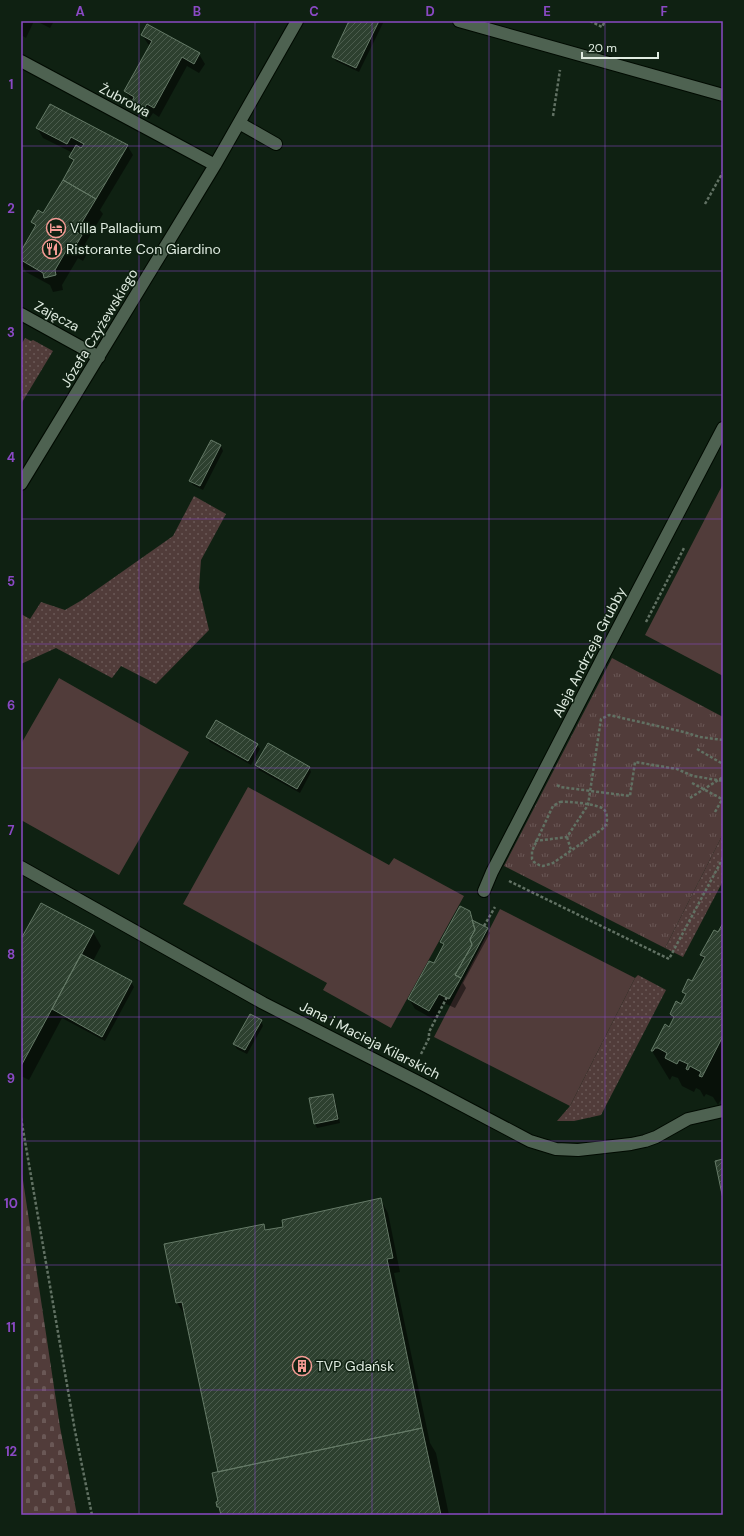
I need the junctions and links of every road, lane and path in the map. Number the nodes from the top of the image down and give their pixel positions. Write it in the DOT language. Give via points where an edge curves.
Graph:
graph roads {
  1 [pos="297,21"];
  2 [pos="459,21"];
  3 [pos="590,21"];
  4 [pos="605,21"];
  5 [pos="563,50"];
  6 [pos="21,62"];
  7 [pos="723,95"];
  8 [pos="553,116"];
  9 [pos="239,123"];
  10 [pos="276,144"];
  11 [pos="215,165"];
  12 [pos="723,172"];
  13 [pos="705,204"];
  14 [pos="21,314"];
  15 [pos="99,356"];
  16 [pos="723,428"];
  17 [pos="21,484"];
  18 [pos="723,740"];
  19 [pos="697,749"];
  20 [pos="723,764"];
  21 [pos="723,777"];
  22 [pos="717,780"];
  23 [pos="723,781"];
  24 [pos="692,784"];
  25 [pos="560,787"];
  26 [pos="704,789"];
  27 [pos="590,791"];
  28 [pos="690,798"];
  29 [pos="723,798"];
  30 [pos="588,805"];
  31 [pos="716,812"];
  32 [pos="567,837"];
  33 [pos="535,841"];
  34 [pos="571,850"];
  35 [pos="723,858"];
  36 [pos="21,867"];
  37 [pos="492,872"];
  38 [pos="484,891"];
  39 [pos="496,905"];
  40 [pos="484,926"];
  41 [pos="447,997"];
  42 [pos="421,1054"];
  43 [pos="723,1112"];
  44 [pos="21,1118"];
  45 [pos="92,1515"];
  1 -- 9 [label="street, Józefa Czyżewskiego"];
  2 -- 5 [label="street"];
  3 -- 4 [label="path" via="602,27"];
  5 -- 7 [label="street"];
  5 -- 8 [label="path"];
  6 -- 11 [label="street, Żubrowa"];
  9 -- 10 [label="street"];
  9 -- 11 [label="street, Józefa Czyżewskiego"];
  11 -- 15 [label="street, Józefa Czyżewskiego"];
  12 -- 13 [label="path"];
  14 -- 15 [label="street, Zajęcza"];
  15 -- 17 [label="street, Józefa Czyżewskiego"];
  16 -- 37 [label="street, Aleja Andrzeja Grubby"];
  18 -- 27 [label="path" via="609,715 601,719"];
  19 -- 20 [label="path"];
  21 -- 22 [label="path"];
  22 -- 23 [label="path"];
  22 -- 26 [label="path"];
  22 -- 27 [label="path" via="693,776 677,769 635,762 630,796"];
  24 -- 26 [label="path"];
  25 -- 27 [label="path"];
  26 -- 28 [label="path"];
  26 -- 29 [label="path"];
  27 -- 30 [label="path"];
  29 -- 31 [label="path"];
  30 -- 32 [label="path"];
  30 -- 33 [label="path" via="565,802 556,804"];
  30 -- 34 [label="path" via="604,810 608,818 606,825"];
  32 -- 33 [label="path"];
  32 -- 34 [label="path"];
  33 -- 34 [label="path" via="532,859 543,866 553,863"];
  35 -- 37 [label="path" via="669,959"];
  36 -- 43 [label="street, Jana i Macieja Kilarskich" via="263,1003 530,1141 556,1149 578,1150 631,1144 645,1141 688,1119"];
  37 -- 38 [label="street, Aleja Andrzeja Grubby"];
  39 -- 40 [label="path"];
  41 -- 42 [label="path"];
  44 -- 45 [label="path"];
}
